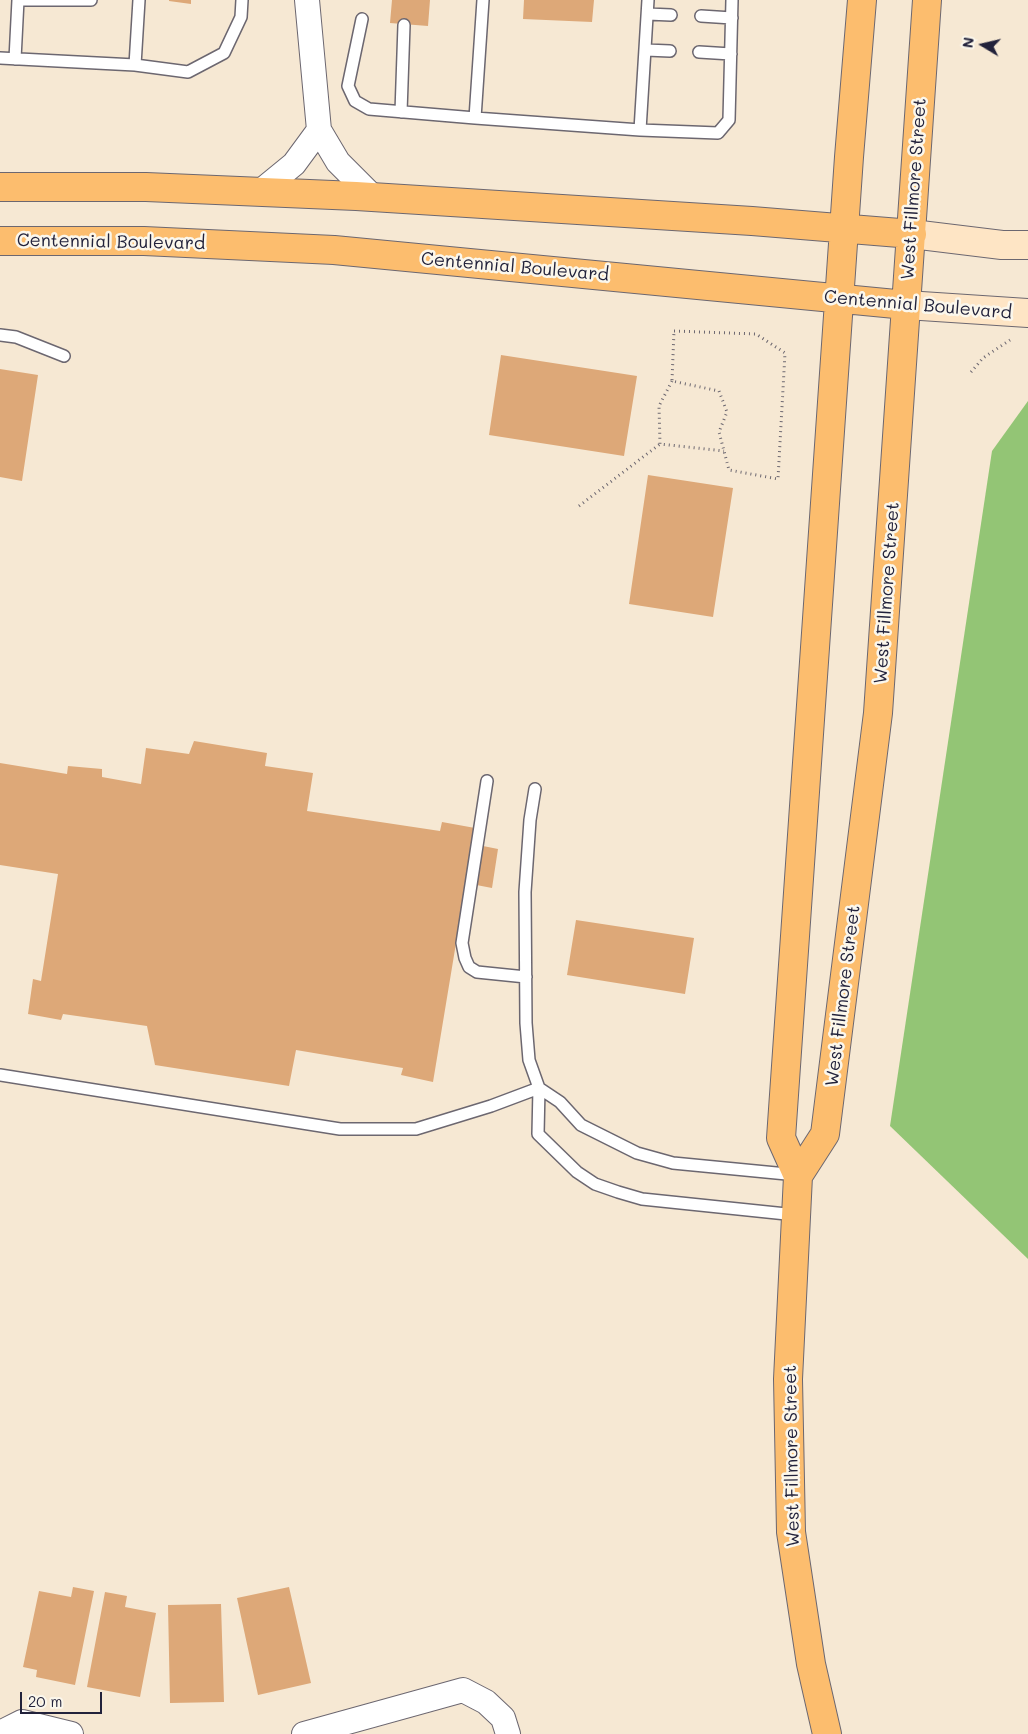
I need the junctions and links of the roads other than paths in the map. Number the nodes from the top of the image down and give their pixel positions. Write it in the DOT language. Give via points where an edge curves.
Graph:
graph roads {
  1 [pos="18,0"];
  2 [pos="91,0"];
  3 [pos="139,0"];
  4 [pos="242,0"];
  5 [pos="307,0"];
  6 [pos="483,0"];
  7 [pos="648,0"];
  8 [pos="732,0"];
  9 [pos="862,0"];
  10 [pos="927,0"];
  11 [pos="648,14"];
  12 [pos="671,15"];
  13 [pos="701,16"];
  14 [pos="732,18"];
  15 [pos="362,19"];
  16 [pos="404,25"];
  17 [pos="646,50"];
  18 [pos="670,51"];
  19 [pos="699,52"];
  20 [pos="730,54"];
  21 [pos="0,58"];
  22 [pos="14,59"];
  23 [pos="135,65"];
  24 [pos="400,112"];
  25 [pos="475,118"];
  26 [pos="319,130"];
  27 [pos="640,130"];
  28 [pos="0,187"];
  29 [pos="261,191"];
  30 [pos="373,197"];
  31 [pos="844,229"];
  32 [pos="912,234"];
  33 [pos="0,241"];
  34 [pos="1028,245"];
  35 [pos="840,300"];
  36 [pos="906,305"];
  37 [pos="1028,313"];
  38 [pos="0,335"];
  39 [pos="64,356"];
  40 [pos="487,781"];
  41 [pos="535,790"];
  42 [pos="526,977"];
  43 [pos="0,1075"];
  44 [pos="539,1088"];
  45 [pos="798,1176"];
  46 [pos="796,1215"];
  47 [pos="0,1733"];
  48 [pos="71,1734"];
  49 [pos="304,1734"];
  50 [pos="508,1734"];
  51 [pos="827,1734"];
  1 -- 2 [label="lane"];
  1 -- 22 [label="lane"];
  3 -- 23 [label="lane"];
  4 -- 23 [label="lane" via="241,17 224,54 188,72"];
  5 -- 26 [label="street"];
  6 -- 25 [label="lane"];
  7 -- 11 [label="lane"];
  8 -- 14 [label="lane"];
  9 -- 31 [label="main road, West Fillmore Street"];
  10 -- 32 [label="main road, West Fillmore Street"];
  11 -- 12 [label="lane"];
  11 -- 17 [label="lane"];
  13 -- 14 [label="lane"];
  14 -- 20 [label="lane"];
  15 -- 24 [label="lane" via="348,86 355,101 369,109"];
  16 -- 24 [label="lane"];
  17 -- 18 [label="lane"];
  17 -- 27 [label="lane"];
  19 -- 20 [label="lane"];
  20 -- 27 [label="lane" via="729,120 718,133"];
  21 -- 22 [label="lane"];
  22 -- 23 [label="lane"];
  24 -- 25 [label="lane"];
  25 -- 27 [label="lane"];
  26 -- 29 [label="street" via="294,164"];
  26 -- 30 [label="street" via="338,162"];
  28 -- 29 [label="main road"];
  29 -- 30 [label="main road"];
  30 -- 31 [label="main road"];
  31 -- 32 [label="main road"];
  31 -- 35 [label="main road, West Fillmore Street"];
  32 -- 34 [label="main road"];
  32 -- 36 [label="main road, West Fillmore Street"];
  33 -- 35 [label="main road, Centennial Boulevard" via="144,241 334,250"];
  35 -- 36 [label="main road, Centennial Boulevard"];
  35 -- 45 [label="main road, West Fillmore Street" via="781,1138"];
  36 -- 37 [label="main road, Centennial Boulevard"];
  36 -- 45 [label="main road, West Fillmore Street" via="884,649 851,936 825,1134"];
  38 -- 39 [label="lane" via="16,337"];
  40 -- 42 [label="lane" via="462,943 469,967 477,972"];
  41 -- 42 [label="lane" via="525,892"];
  42 -- 44 [label="lane" via="529,1060"];
  43 -- 44 [label="lane" via="340,1129 416,1129"];
  44 -- 45 [label="lane" via="560,1102 581,1125 638,1153 673,1163"];
  44 -- 46 [label="lane" via="538,1134 556,1154 595,1184 642,1199"];
  45 -- 46 [label="main road, West Fillmore Street"];
  46 -- 51 [label="main road, West Fillmore Street" via="788,1379 791,1532 811,1664"];
  47 -- 48 [label="street" via="22,1722"];
  49 -- 50 [label="street" via="463,1690 486,1702 503,1718"];
}
